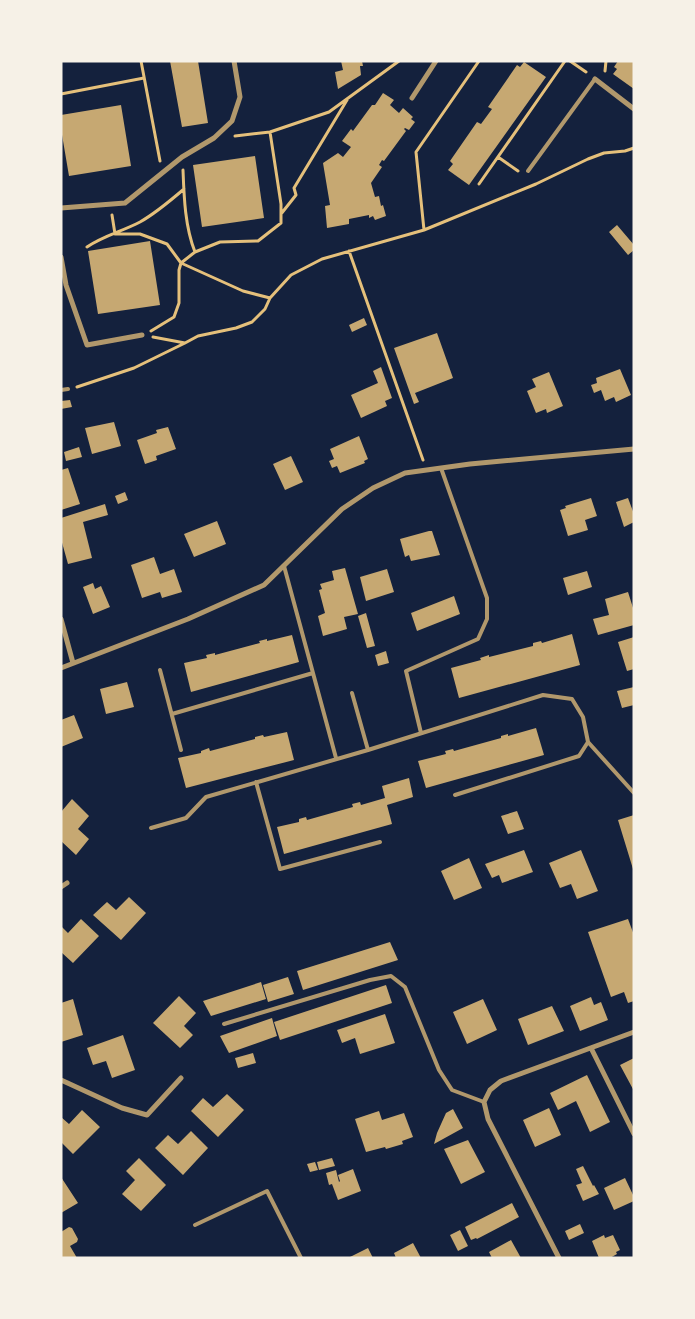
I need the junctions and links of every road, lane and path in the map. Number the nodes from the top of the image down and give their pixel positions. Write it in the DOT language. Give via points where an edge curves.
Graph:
graph roads {
  1 [pos="141,61"];
  2 [pos="234,61"];
  3 [pos="399,61"];
  4 [pos="436,61"];
  5 [pos="479,61"];
  6 [pos="565,61"];
  7 [pos="570,61"];
  8 [pos="144,78"];
  9 [pos="595,79"];
  10 [pos="61,94"];
  11 [pos="412,98"];
  12 [pos="348,99"];
  13 [pos="634,109"];
  14 [pos="270,132"];
  15 [pos="214,138"];
  16 [pos="634,148"];
  17 [pos="182,157"];
  18 [pos="528,171"];
  19 [pos="162,173"];
  20 [pos="479,184"];
  21 [pos="184,189"];
  22 [pos="111,204"];
  23 [pos="61,208"];
  24 [pos="281,214"];
  25 [pos="424,230"];
  26 [pos="115,234"];
  27 [pos="87,247"];
  28 [pos="349,251"];
  29 [pos="195,252"];
  30 [pos="61,258"];
  31 [pos="181,263"];
  32 [pos="270,298"];
  33 [pos="142,335"];
  34 [pos="185,343"];
  35 [pos="68,389"];
  36 [pos="61,390"];
  37 [pos="634,449"];
  38 [pos="441,468"];
  39 [pos="427,470"];
  40 [pos="284,566"];
  41 [pos="61,619"];
  42 [pos="73,663"];
  43 [pos="61,668"];
  44 [pos="160,670"];
  45 [pos="313,673"];
  46 [pos="352,693"];
  47 [pos="172,714"];
  48 [pos="422,733"];
  49 [pos="588,742"];
  50 [pos="181,750"];
  51 [pos="368,750"];
  52 [pos="336,758"];
  53 [pos="256,782"];
  54 [pos="634,793"];
  55 [pos="454,795"];
  56 [pos="151,828"];
  57 [pos="380,842"];
  58 [pos="68,883"];
  59 [pos="61,887"];
  60 [pos="224,1024"];
  61 [pos="634,1032"];
  62 [pos="591,1048"];
  63 [pos="181,1078"];
  64 [pos="61,1080"];
  65 [pos="484,1102"];
  66 [pos="634,1134"];
  67 [pos="195,1225"];
  68 [pos="301,1258"];
  69 [pos="559,1258"];
  1 -- 8 [label="path"];
  2 -- 15 [label="street" via="240,97 232,121"];
  3 -- 12 [label="path"];
  4 -- 11 [label="street"];
  5 -- 25 [label="path" via="416,152"];
  6 -- 20 [label="path"];
  7 -- 9 [label="path"];
  8 -- 10 [label="path"];
  8 -- 19 [label="path"];
  9 -- 13 [label="street"];
  9 -- 18 [label="lane"];
  12 -- 14 [label="path" via="329,112"];
  12 -- 24 [label="path" via="294,188 296,195"];
  14 -- 15 [label="path"];
  14 -- 24 [label="path"];
  15 -- 17 [label="street"];
  16 -- 25 [label="path" via="588,159"];
  17 -- 19 [label="street"];
  17 -- 21 [label="path"];
  19 -- 22 [label="street" via="124,203"];
  21 -- 26 [label="path" via="140,222"];
  21 -- 29 [label="path"];
  22 -- 23 [label="street"];
  22 -- 26 [label="path"];
  24 -- 29 [label="path" via="281,223 258,241 220,242"];
  25 -- 28 [label="path"];
  26 -- 27 [label="path"];
  26 -- 31 [label="path" via="140,234 167,244"];
  28 -- 32 [label="path" via="322,259 291,275"];
  28 -- 39 [label="path"];
  29 -- 31 [label="path"];
  30 -- 33 [label="street" via="66,285 87,345"];
  31 -- 32 [label="path" via="243,291"];
  31 -- 33 [label="path" via="179,303 174,317"];
  32 -- 34 [label="path" via="265,309 252,322 198,336"];
  33 -- 34 [label="path"];
  34 -- 35 [label="path" via="134,368"];
  35 -- 36 [label="lane"];
  37 -- 38 [label="street"];
  38 -- 39 [label="street"];
  38 -- 48 [label="lane" via="487,598 487,620 478,639 406,671"];
  39 -- 40 [label="street" via="405,473 373,488 342,509"];
  40 -- 42 [label="street" via="264,585 188,619"];
  40 -- 45 [label="lane"];
  41 -- 42 [label="street"];
  42 -- 43 [label="street"];
  44 -- 47 [label="lane"];
  45 -- 47 [label="lane"];
  45 -- 52 [label="lane"];
  46 -- 51 [label="lane"];
  47 -- 50 [label="lane"];
  48 -- 49 [label="lane" via="543,695 572,699 583,717"];
  48 -- 51 [label="lane"];
  49 -- 54 [label="lane"];
  49 -- 55 [label="lane" via="579,756"];
  51 -- 52 [label="lane"];
  52 -- 53 [label="lane"];
  53 -- 56 [label="lane" via="206,797 186,818"];
  53 -- 57 [label="lane" via="280,869"];
  58 -- 59 [label="street"];
  60 -- 65 [label="lane" via="391,976 405,987 439,1070 452,1090"];
  61 -- 62 [label="street"];
  62 -- 65 [label="street" via="501,1081 490,1090"];
  62 -- 66 [label="street"];
  63 -- 64 [label="street" via="147,1115 122,1108"];
  65 -- 69 [label="street" via="488,1119"];
  67 -- 68 [label="lane" via="268,1191"];
}
